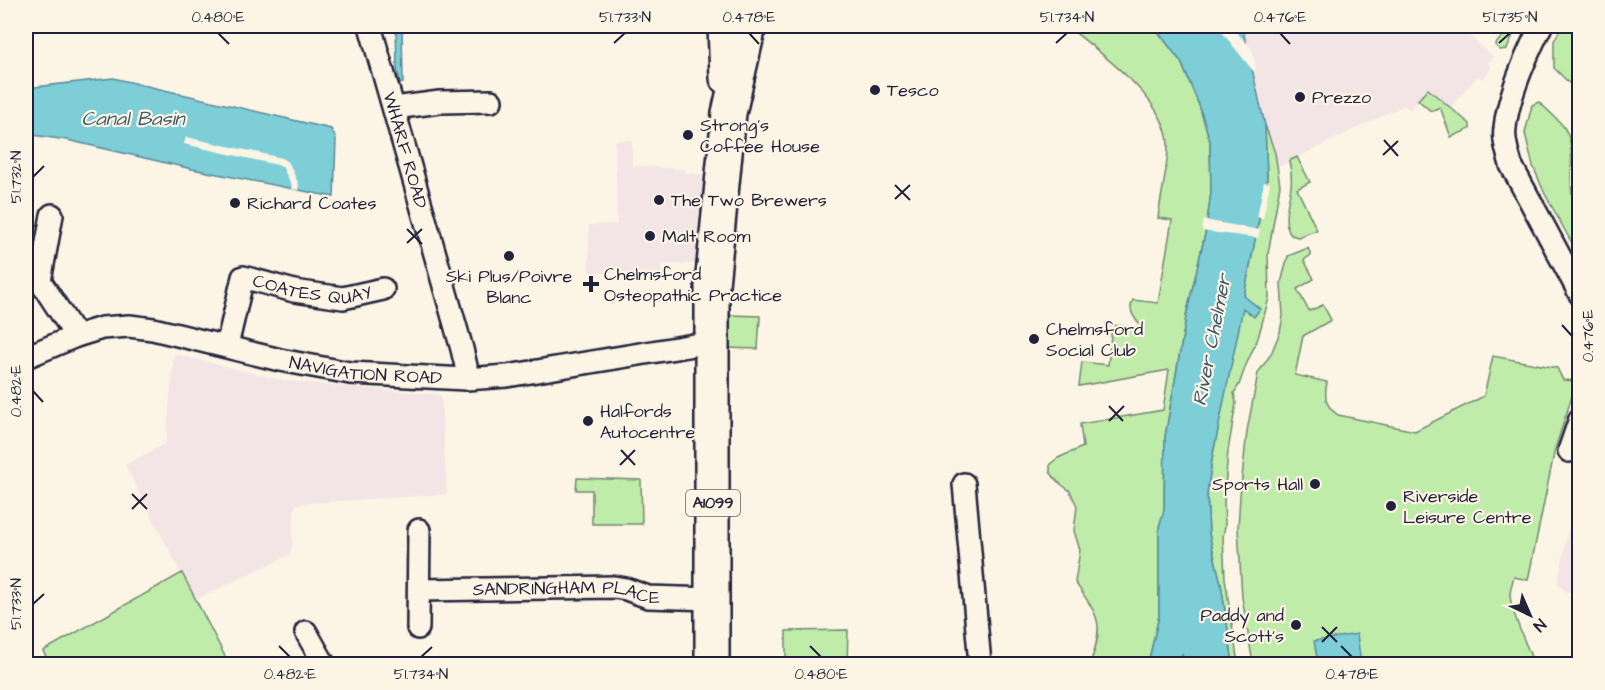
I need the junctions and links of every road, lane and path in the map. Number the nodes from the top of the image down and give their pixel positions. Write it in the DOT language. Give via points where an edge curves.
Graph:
graph roads {
  1 [pos="370,26"];
  2 [pos="724,26"];
  3 [pos="749,26"];
  4 [pos="1541,26"];
  5 [pos="491,100"];
  6 [pos="394,108"];
  7 [pos="729,113"];
  8 [pos="52,215"];
  9 [pos="383,288"];
  10 [pos="1580,294"];
  11 [pos="76,336"];
  12 [pos="712,342"];
  13 [pos="227,346"];
  14 [pos="26,357"];
  15 [pos="466,379"];
  16 [pos="1580,419"];
  17 [pos="1569,451"];
  18 [pos="964,484"];
  19 [pos="419,530"];
  20 [pos="420,590"];
  21 [pos="712,599"];
  22 [pos="418,628"];
  23 [pos="306,632"];
  24 [pos="324,664"];
  25 [pos="712,664"];
  26 [pos="980,664"];
  1 -- 6 [label="street, WHARF ROAD"];
  2 -- 7 [label="main road, A1099"];
  3 -- 7 [label="main road, A1099"];
  4 -- 10 [label="street" via="1508,111 1506,146 1511,165"];
  5 -- 6 [label="street"];
  6 -- 15 [label="street, WHARF ROAD" via="462,349"];
  7 -- 12 [label="main road, A1099" via="712,285"];
  8 -- 11 [label="street" via="40,281"];
  9 -- 13 [label="street, COATES QUAY" via="343,298 294,291 243,277"];
  11 -- 13 [label="street, NAVIGATION ROAD" via="102,328 129,326"];
  11 -- 14 [label="street, NAVIGATION ROAD"];
  12 -- 15 [label="street, NAVIGATION ROAD" via="507,376"];
  12 -- 21 [label="main road, A1099"];
  13 -- 15 [label="street, NAVIGATION ROAD" via="350,373"];
  16 -- 17 [label="street"];
  18 -- 26 [label="street"];
  19 -- 20 [label="street"];
  20 -- 21 [label="street, SANDRINGHAM PLACE" via="614,587 648,597"];
  20 -- 22 [label="street"];
  21 -- 25 [label="main road, A1099"];
  23 -- 24 [label="street"];
}
